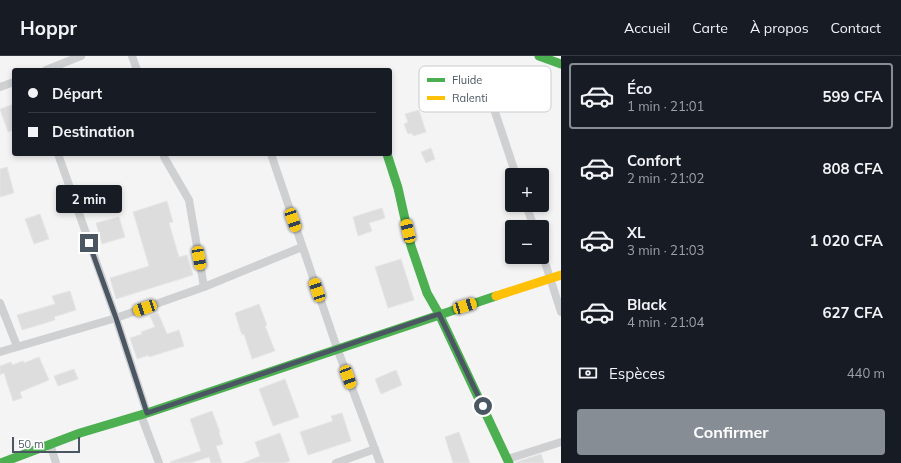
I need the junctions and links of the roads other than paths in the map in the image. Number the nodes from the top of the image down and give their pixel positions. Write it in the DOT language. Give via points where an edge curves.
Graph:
graph roads {
  1 [pos="81,56"];
  2 [pos="132,56"];
  3 [pos="539,56"];
  4 [pos="561,64"];
  5 [pos="51,68"];
  6 [pos="136,68"];
  7 [pos="12,83"];
  8 [pos="0,87"];
  9 [pos="495,112"];
  10 [pos="59,156"];
  11 [pos="164,156"];
  12 [pos="272,156"];
  13 [pos="388,156"];
  14 [pos="514,168"];
  15 [pos="302,247"];
  16 [pos="545,264"];
  17 [pos="561,275"];
  18 [pos="550,279"];
  19 [pos="204,287"];
  20 [pos="0,303"];
  21 [pos="561,312"];
  22 [pos="439,314"];
  23 [pos="116,318"];
  24 [pos="17,346"];
  25 [pos="337,348"];
  26 [pos="0,352"];
  27 [pos="144,414"];
  28 [pos="561,442"];
  29 [pos="50,444"];
  30 [pos="375,449"];
  31 [pos="508,461"];
  32 [pos="1,463"];
  33 [pos="56,463"];
  34 [pos="159,463"];
  35 [pos="336,463"];
  36 [pos="380,463"];
  1 -- 5 [label="street"];
  2 -- 6 [label="street"];
  3 -- 4 [label="main road"];
  7 -- 8 [label="street"];
  9 -- 14 [label="street"];
  10 -- 23 [label="street"];
  11 -- 19 [label="street" via="189,200"];
  12 -- 15 [label="street"];
  13 -- 22 [label="main road" via="411,246 427,293"];
  15 -- 19 [label="street"];
  15 -- 25 [label="street"];
  16 -- 18 [label="street"];
  17 -- 18 [label="main road"];
  18 -- 21 [label="street"];
  18 -- 22 [label="main road"];
  19 -- 23 [label="street"];
  20 -- 24 [label="street"];
  22 -- 25 [label="main road"];
  22 -- 31 [label="main road"];
  23 -- 24 [label="street"];
  23 -- 27 [label="street"];
  24 -- 26 [label="street"];
  25 -- 27 [label="main road"];
  25 -- 30 [label="street"];
  27 -- 29 [label="main road"];
  27 -- 34 [label="street"];
  28 -- 31 [label="street"];
  29 -- 32 [label="main road"];
  29 -- 33 [label="street"];
  30 -- 35 [label="street"];
  30 -- 36 [label="street"];
}
